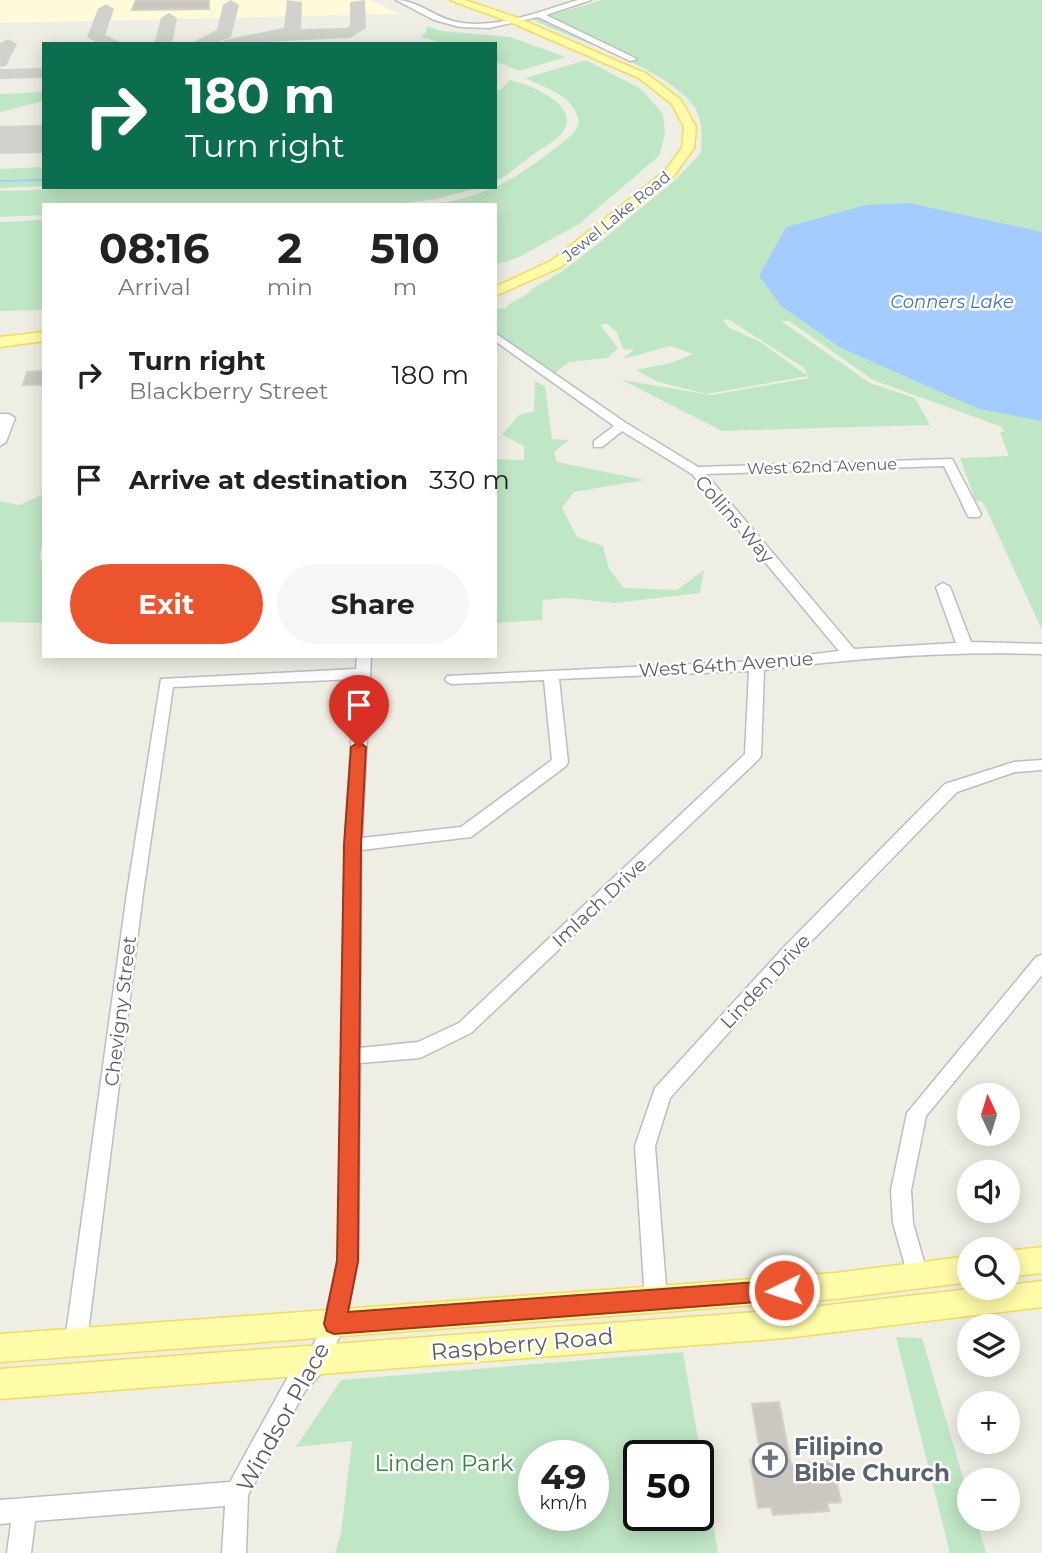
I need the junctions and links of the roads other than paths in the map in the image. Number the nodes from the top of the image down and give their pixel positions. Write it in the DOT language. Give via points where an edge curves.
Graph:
graph roads {
  1 [pos="400,0"];
  2 [pos="455,0"];
  3 [pos="476,0"];
  4 [pos="587,0"];
  5 [pos="492,12"];
  6 [pos="538,14"];
  7 [pos="514,20"];
  8 [pos="633,59"];
  9 [pos="497,291"];
  10 [pos="42,336"];
  11 [pos="497,337"];
  12 [pos="0,342"];
  13 [pos="5,418"];
  14 [pos="622,426"];
  15 [pos="0,442"];
  16 [pos="598,444"];
  17 [pos="696,471"];
  18 [pos="974,514"];
  19 [pos="943,587"];
  20 [pos="965,647"];
  21 [pos="1040,652"];
  22 [pos="850,654"];
  23 [pos="363,665"];
  24 [pos="757,666"];
  25 [pos="551,675"];
  26 [pos="452,679"];
  27 [pos="1042,765"];
  28 [pos="353,845"];
  29 [pos="1042,962"];
  30 [pos="352,1056"];
  31 [pos="1042,1260"];
  32 [pos="1020,1263"];
  33 [pos="957,1271"];
  34 [pos="918,1276"];
  35 [pos="1042,1294"];
  36 [pos="656,1300"];
  37 [pos="334,1324"];
  38 [pos="76,1341"];
  39 [pos="0,1348"];
  40 [pos="317,1362"];
  41 [pos="0,1384"];
  42 [pos="237,1493"];
  43 [pos="25,1510"];
  44 [pos="0,1512"];
  45 [pos="19,1553"];
  46 [pos="234,1553"];
  1 -- 7 [label="street" via="461,26"];
  2 -- 5 [label="main road, Jewel Lake Road"];
  3 -- 5 [label="main road"];
  4 -- 6 [label="street"];
  5 -- 7 [label="main road, Jewel Lake Road"];
  6 -- 7 [label="street"];
  6 -- 8 [label="street"];
  7 -- 9 [label="main road, Jewel Lake Road" via="655,83 684,111 690,138 670,174 575,250 556,264"];
  10 -- 12 [label="main road"];
  11 -- 14 [label="street, Collins Way"];
  13 -- 15 [label="street"];
  14 -- 16 [label="street"];
  14 -- 17 [label="street, Collins Way"];
  17 -- 18 [label="street, West 62nd Avenue" via="948,462"];
  17 -- 22 [label="street, Collins Way"];
  19 -- 20 [label="street"];
  20 -- 21 [label="street, West 64th Avenue"];
  20 -- 22 [label="street, West 64th Avenue"];
  22 -- 24 [label="street, West 64th Avenue"];
  23 -- 28 [label="street, Windsor Place"];
  23 -- 38 [label="street, Chevigny Street" via="166,682"];
  24 -- 25 [label="street, West 64th Avenue"];
  24 -- 30 [label="street, Imlach Drive" via="753,756 465,1028 421,1050"];
  25 -- 26 [label="street, West 64th Avenue"];
  25 -- 28 [label="street" via="560,762 465,833"];
  27 -- 36 [label="street, Linden Drive" via="1014,768 951,788 792,950 662,1094 645,1146"];
  28 -- 30 [label="street, Windsor Place"];
  29 -- 34 [label="street" via="917,1113 901,1189 903,1223"];
  30 -- 37 [label="street, Windsor Place" via="348,1261"];
  31 -- 32 [label="main road"];
  33 -- 34 [label="main road, Raspberry Road"];
  34 -- 36 [label="main road, Raspberry Road"];
  35 -- 40 [label="main road, Raspberry Road" via="785,1324"];
  36 -- 37 [label="main road, Raspberry Road"];
  37 -- 38 [label="main road, Raspberry Road"];
  37 -- 40 [label="street, Windsor Place"];
  38 -- 39 [label="main road, Raspberry Road"];
  40 -- 41 [label="main road, Raspberry Road"];
  40 -- 42 [label="street, Windsor Place" via="297,1383"];
  42 -- 43 [label="street"];
  42 -- 46 [label="street, Windsor Place"];
  43 -- 44 [label="street"];
  43 -- 45 [label="street"];
}
